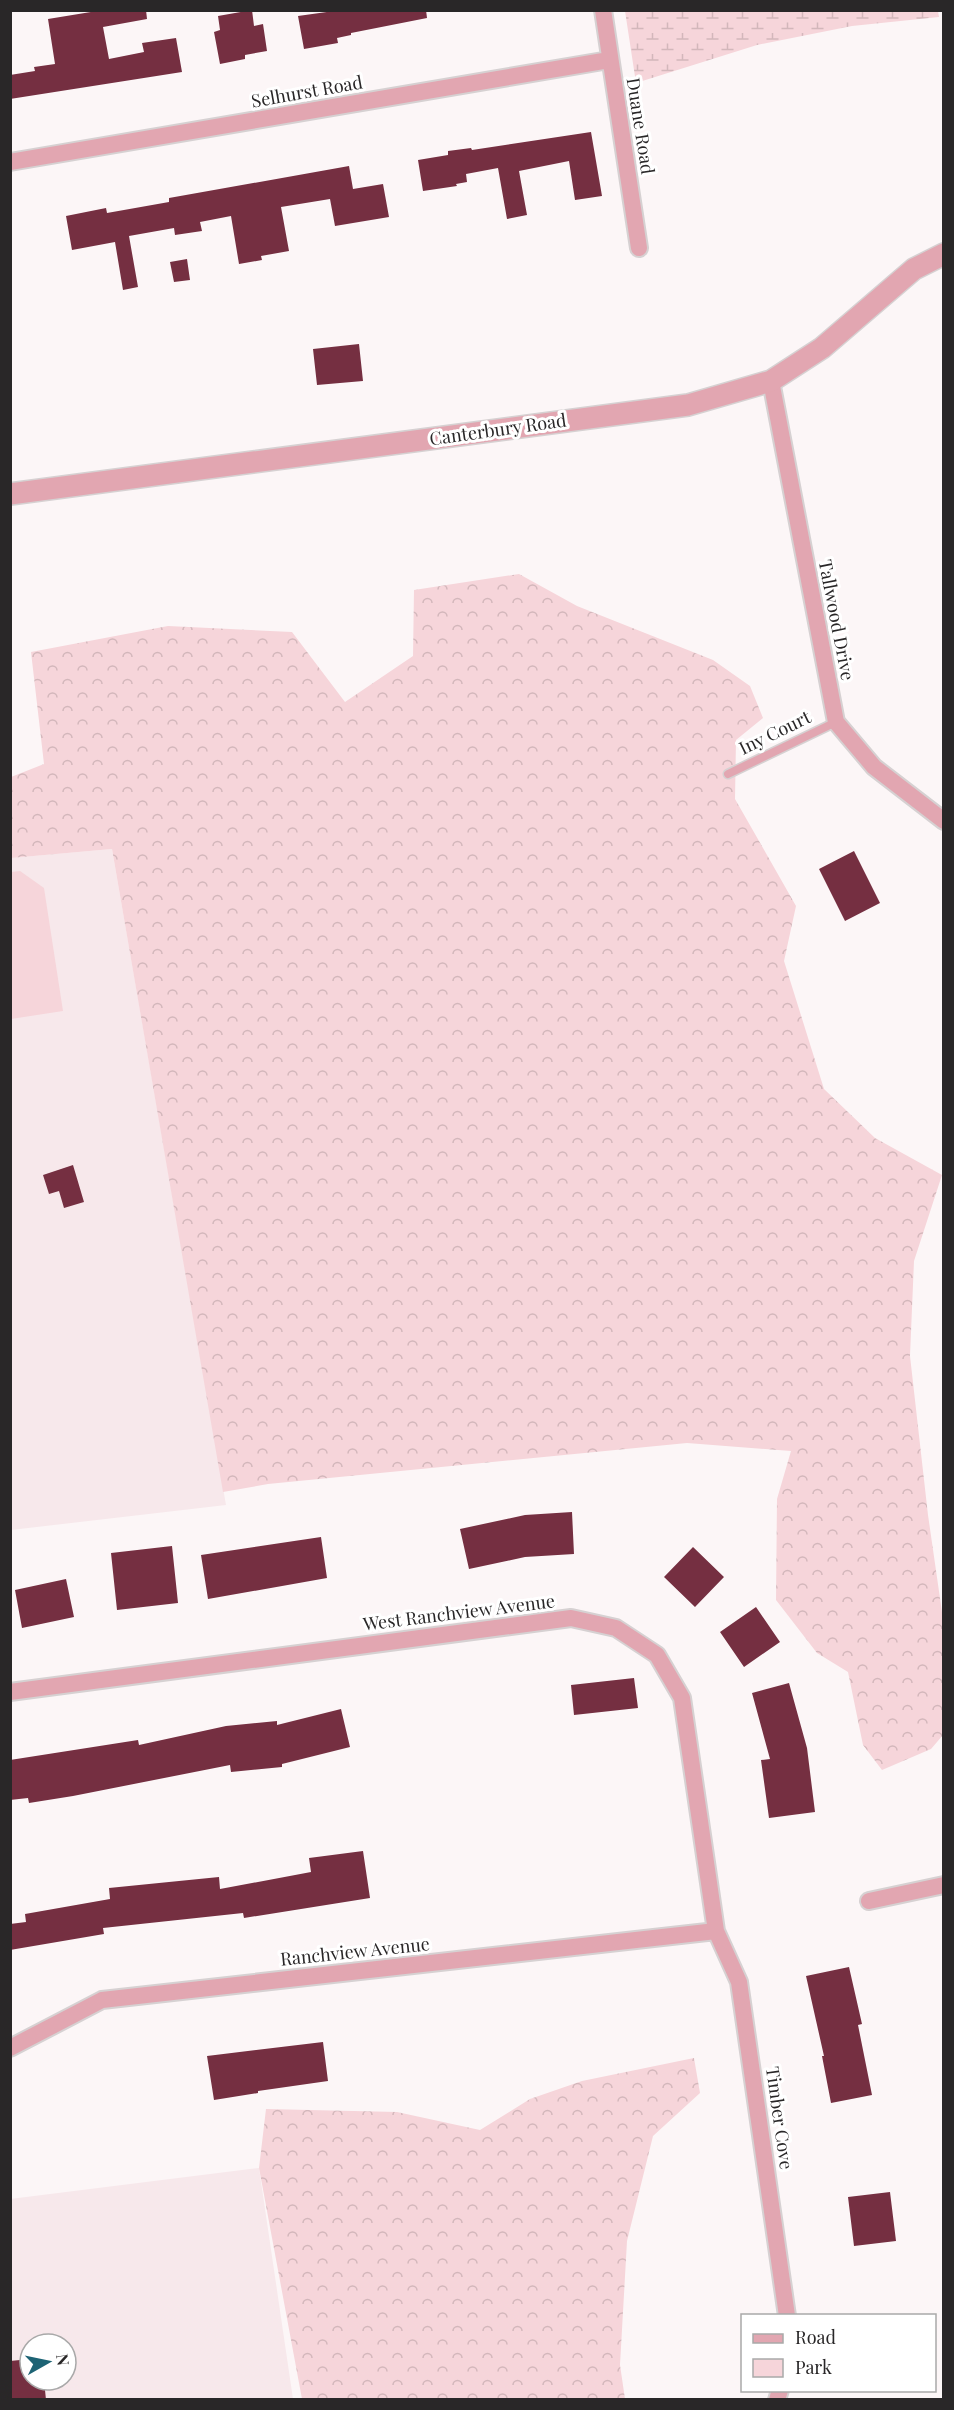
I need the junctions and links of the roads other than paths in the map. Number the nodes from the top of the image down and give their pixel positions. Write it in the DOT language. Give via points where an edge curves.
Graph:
graph roads {
  1 [pos="603,10"];
  2 [pos="609,60"];
  3 [pos="10,162"];
  4 [pos="639,248"];
  5 [pos="944,254"];
  6 [pos="771,381"];
  7 [pos="10,494"];
  8 [pos="836,722"];
  9 [pos="728,774"];
  10 [pos="944,821"];
  11 [pos="10,1692"];
  12 [pos="944,1885"];
  13 [pos="869,1901"];
  14 [pos="716,1931"];
  15 [pos="10,2048"];
  16 [pos="787,2314"];
  1 -- 2 [label="street, Duane Road"];
  2 -- 3 [label="street, Selhurst Road"];
  2 -- 4 [label="street, Duane Road"];
  5 -- 6 [label="street, Canterbury Road" via="914,269 822,348"];
  6 -- 7 [label="street, Canterbury Road" via="688,405"];
  6 -- 8 [label="street, Tallwood Drive"];
  8 -- 9 [label="lane, Iny Court"];
  8 -- 10 [label="street, Tallwood Drive" via="874,767"];
  11 -- 14 [label="street, West Ranchview Avenue" via="571,1618 616,1628 657,1655 682,1698"];
  12 -- 13 [label="street"];
  14 -- 15 [label="street, Ranchview Avenue" via="102,2000"];
  14 -- 16 [label="street, Timber Cove" via="739,1982"];
}
